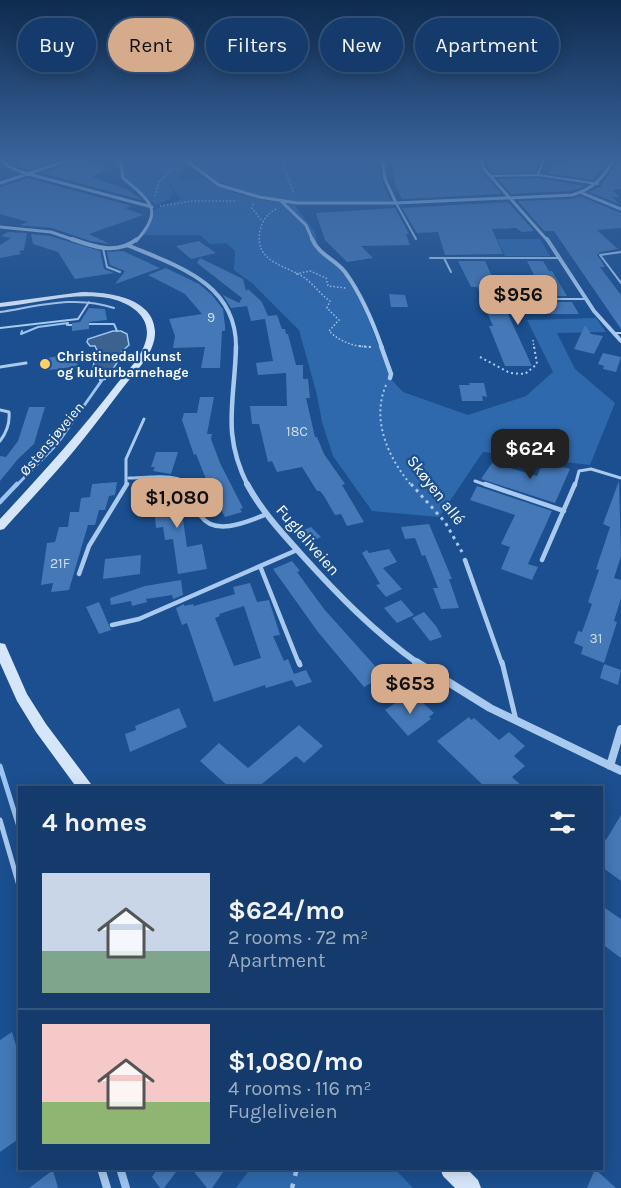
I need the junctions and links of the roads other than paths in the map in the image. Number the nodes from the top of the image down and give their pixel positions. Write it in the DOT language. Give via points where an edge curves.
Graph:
graph roads {
  1 [pos="154,212"];
  2 [pos="293,212"];
  3 [pos="401,212"];
  4 [pos="523,212"];
  5 [pos="0,227"];
  6 [pos="416,239"];
  7 [pos="127,245"];
  8 [pos="103,248"];
  9 [pos="621,252"];
  10 [pos="430,258"];
  11 [pos="444,258"];
  12 [pos="559,258"];
  13 [pos="120,272"];
  14 [pos="451,272"];
  15 [pos="621,283"];
  16 [pos="483,299"];
  17 [pos="586,299"];
  18 [pos="89,302"];
  19 [pos="0,305"];
  20 [pos="114,308"];
  21 [pos="0,312"];
  22 [pos="0,328"];
  23 [pos="614,333"];
  24 [pos="621,333"];
  25 [pos="621,341"];
  26 [pos="26,363"];
  27 [pos="0,367"];
  28 [pos="390,378"];
  29 [pos="0,410"];
  30 [pos="144,419"];
  31 [pos="0,441"];
  32 [pos="129,478"];
  33 [pos="621,478"];
  34 [pos="475,481"];
  35 [pos="564,512"];
  36 [pos="267,514"];
  37 [pos="0,526"];
  38 [pos="297,550"];
  39 [pos="465,560"];
  40 [pos="542,560"];
  41 [pos="260,566"];
  42 [pos="79,574"];
  43 [pos="112,625"];
  44 [pos="0,648"];
  45 [pos="300,665"];
  46 [pos="516,721"];
  47 [pos="621,729"];
  48 [pos="610,766"];
  49 [pos="621,771"];
  50 [pos="85,786"];
  51 [pos="0,820"];
  52 [pos="18,882"];
  53 [pos="102,1170"];
  54 [pos="453,1170"];
  55 [pos="106,1188"];
  56 [pos="470,1188"];
  1 -- 7 [label="street" via="140,237"];
  2 -- 28 [label="street" via="306,225 316,248 340,266 353,288 373,324"];
  3 -- 6 [label="lane"];
  4 -- 12 [label="street"];
  5 -- 8 [label="street" via="48,232"];
  7 -- 8 [label="street"];
  7 -- 36 [label="street, Fugleliveien" via="206,283 233,313 237,332 232,437 246,482"];
  8 -- 13 [label="lane" via="107,267"];
  9 -- 15 [label="lane" via="600,255"];
  10 -- 11 [label="lane"];
  11 -- 12 [label="lane"];
  11 -- 14 [label="lane"];
  12 -- 17 [label="street"];
  16 -- 17 [label="lane"];
  17 -- 23 [label="street"];
  18 -- 20 [label="lane"];
  18 -- 21 [label="lane"];
  18 -- 22 [label="lane" via="78,319"];
  19 -- 37 [label="main road, Østensjøveien" via="74,295 109,296 140,309 151,332 141,357 108,402 53,470"];
  23 -- 24 [label="lane"];
  23 -- 25 [label="street"];
  26 -- 27 [label="lane"];
  29 -- 31 [label="lane" via="10,415"];
  30 -- 32 [label="lane" via="126,457"];
  32 -- 36 [label="lane" via="187,481 200,515 212,525 232,526"];
  32 -- 42 [label="lane" via="89,546"];
  33 -- 35 [label="lane" via="591,469 580,470"];
  34 -- 35 [label="lane"];
  35 -- 40 [label="lane"];
  36 -- 38 [label="street, Fugleliveien"];
  38 -- 41 [label="lane"];
  38 -- 46 [label="street, Fugleliveien" via="335,592 396,647"];
  39 -- 46 [label="lane" via="505,671"];
  41 -- 43 [label="lane" via="139,619"];
  41 -- 45 [label="lane"];
  44 -- 50 [label="main road" via="34,718"];
  46 -- 48 [label="street, Fugleliveien"];
  47 -- 48 [label="street"];
  48 -- 49 [label="street, Fugleliveien"];
  51 -- 52 [label="lane"];
  53 -- 55 [label="lane"];
  54 -- 56 [label="main road"];
}
